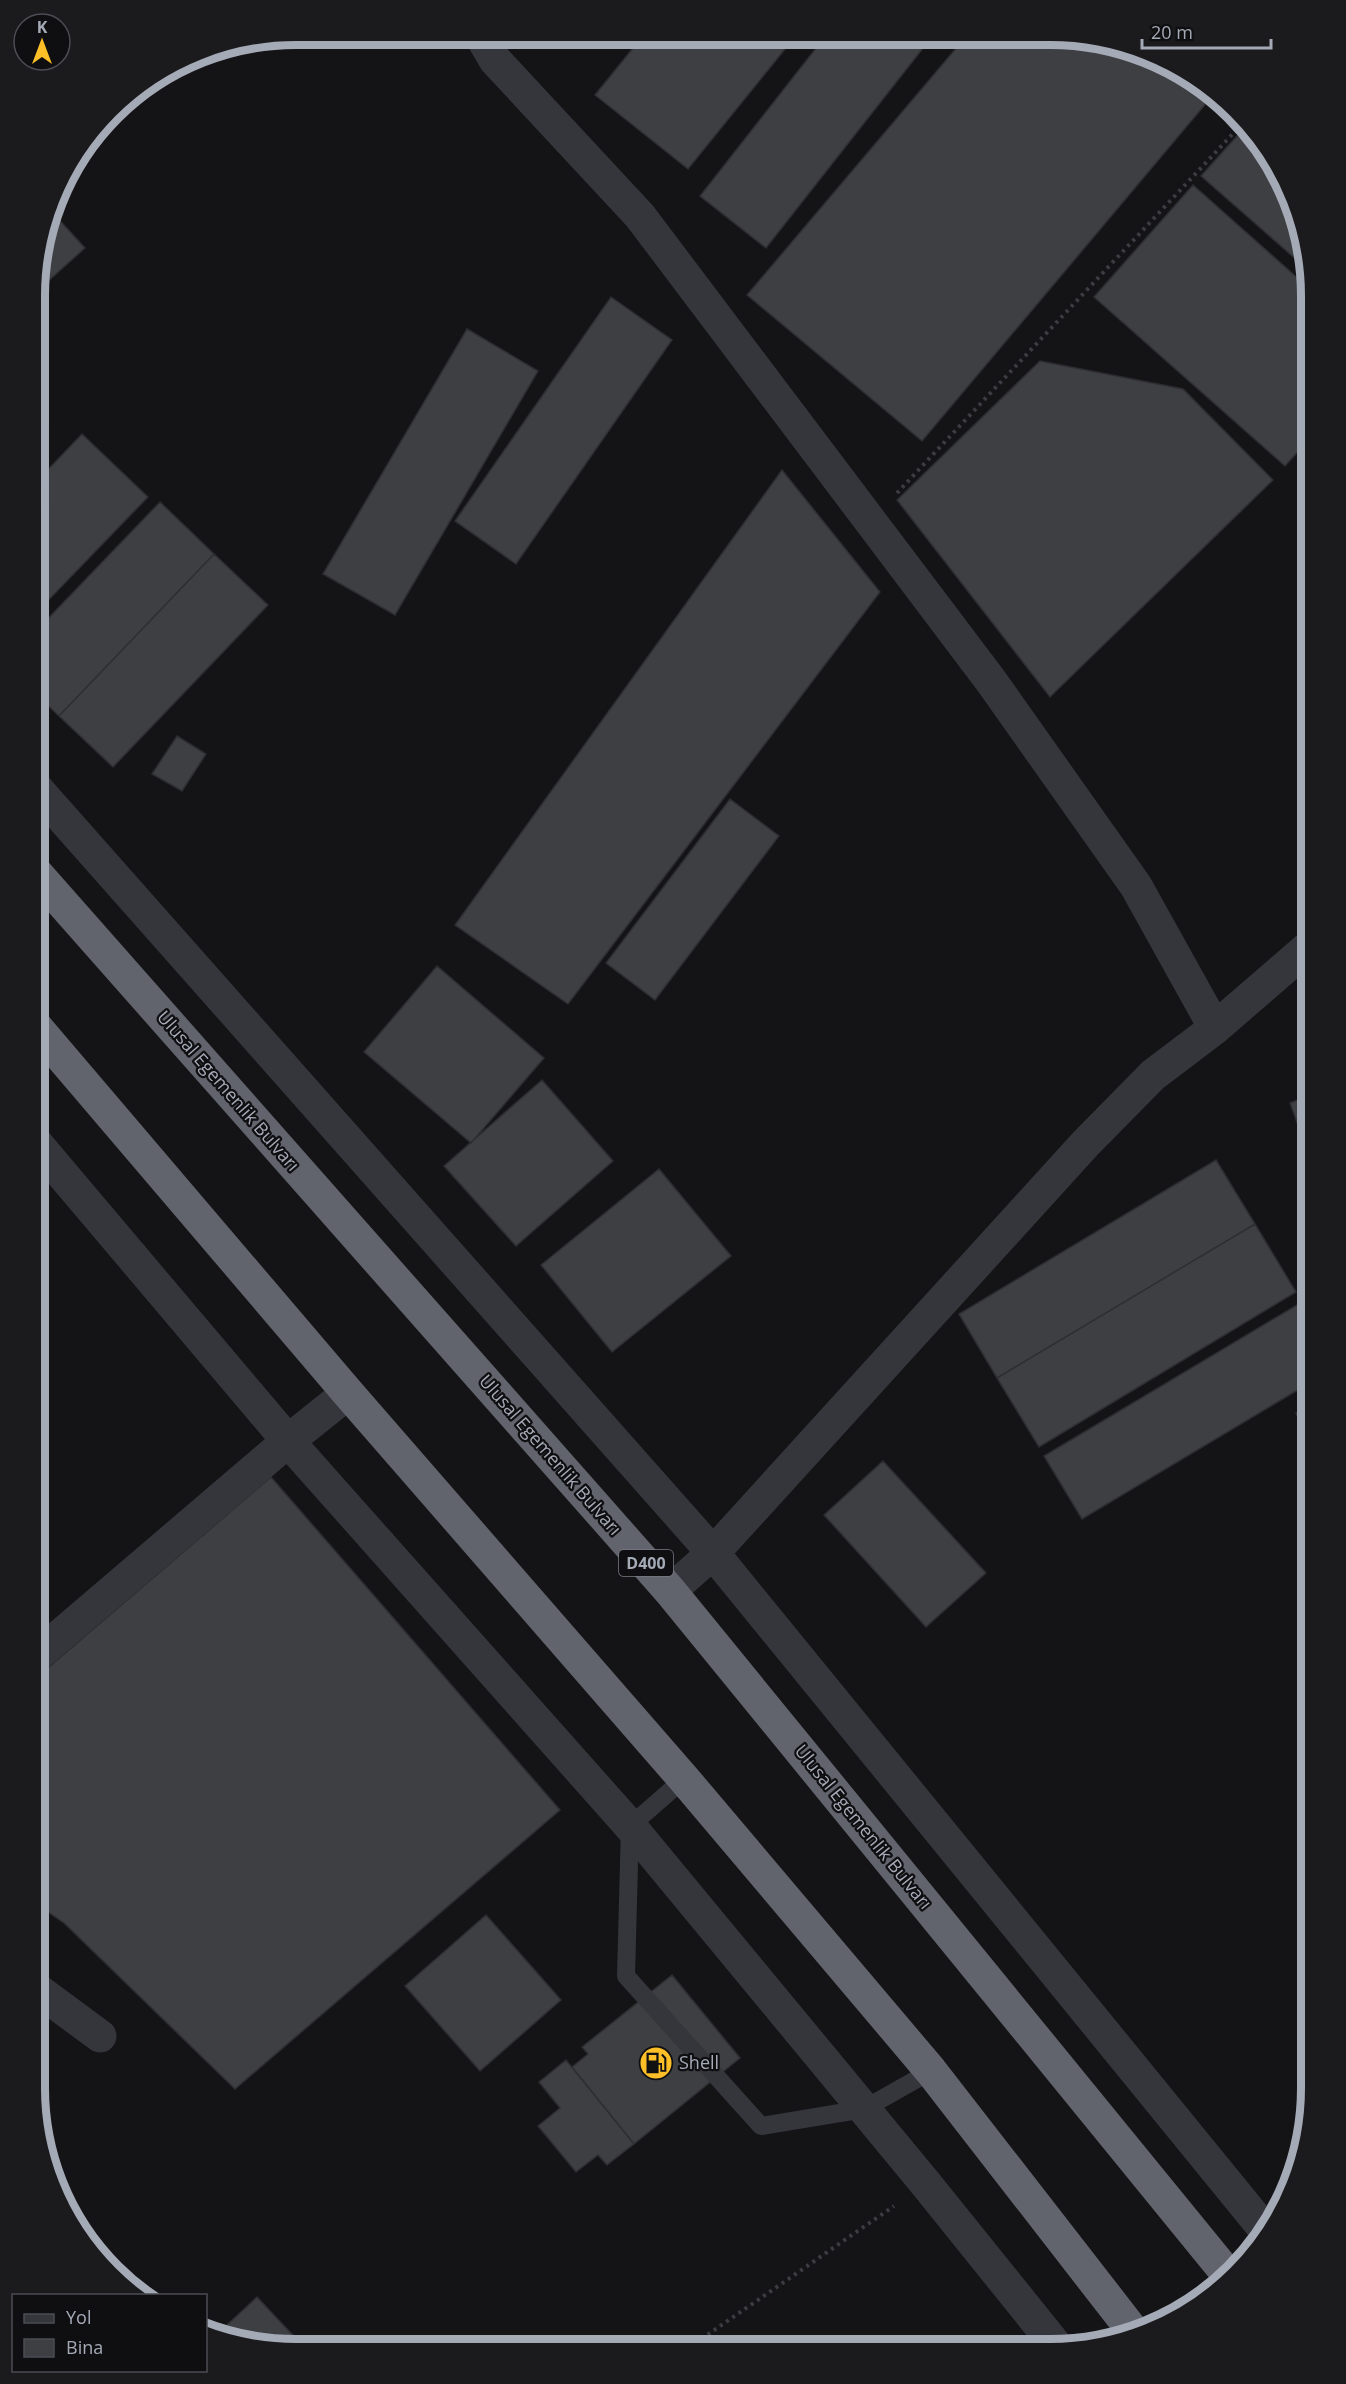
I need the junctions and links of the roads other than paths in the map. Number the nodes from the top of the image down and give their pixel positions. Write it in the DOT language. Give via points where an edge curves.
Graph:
graph roads {
  1 [pos="486,45"];
  2 [pos="45,798"];
  3 [pos="45,883"];
  4 [pos="1301,954"];
  5 [pos="1215,1028"];
  6 [pos="45,1038"];
  7 [pos="45,1154"];
  8 [pos="348,1393"];
  9 [pos="288,1441"];
  10 [pos="713,1553"];
  11 [pos="670,1591"];
  12 [pos="45,1648"];
  13 [pos="684,1779"];
  14 [pos="630,1826"];
  15 [pos="45,1995"];
  16 [pos="100,2036"];
  17 [pos="931,2071"];
  18 [pos="864,2109"];
  19 [pos="1261,2224"];
  20 [pos="1223,2269"];
  21 [pos="1129,2326"];
  22 [pos="1051,2339"];
  1 -- 5 [label="street" via="495,60 640,216 991,681 1136,886"];
  2 -- 10 [label="street"];
  3 -- 11 [label="highway, Ulusal Egemenlik Bulvarı / D400"];
  4 -- 5 [label="street"];
  5 -- 10 [label="street" via="1153,1076 1086,1143"];
  6 -- 8 [label="highway"];
  7 -- 9 [label="street"];
  8 -- 9 [label="street"];
  8 -- 13 [label="highway"];
  9 -- 12 [label="street"];
  9 -- 14 [label="street"];
  10 -- 11 [label="street"];
  10 -- 19 [label="street"];
  11 -- 20 [label="highway, Ulusal Egemenlik Bulvarı / D400"];
  13 -- 14 [label="lane"];
  13 -- 17 [label="highway"];
  14 -- 18 [label="street"];
  14 -- 18 [label="lane" via="626,1976 761,2126"];
  15 -- 16 [label="street"];
  17 -- 18 [label="lane"];
  17 -- 21 [label="highway"];
  18 -- 22 [label="street"];
}
